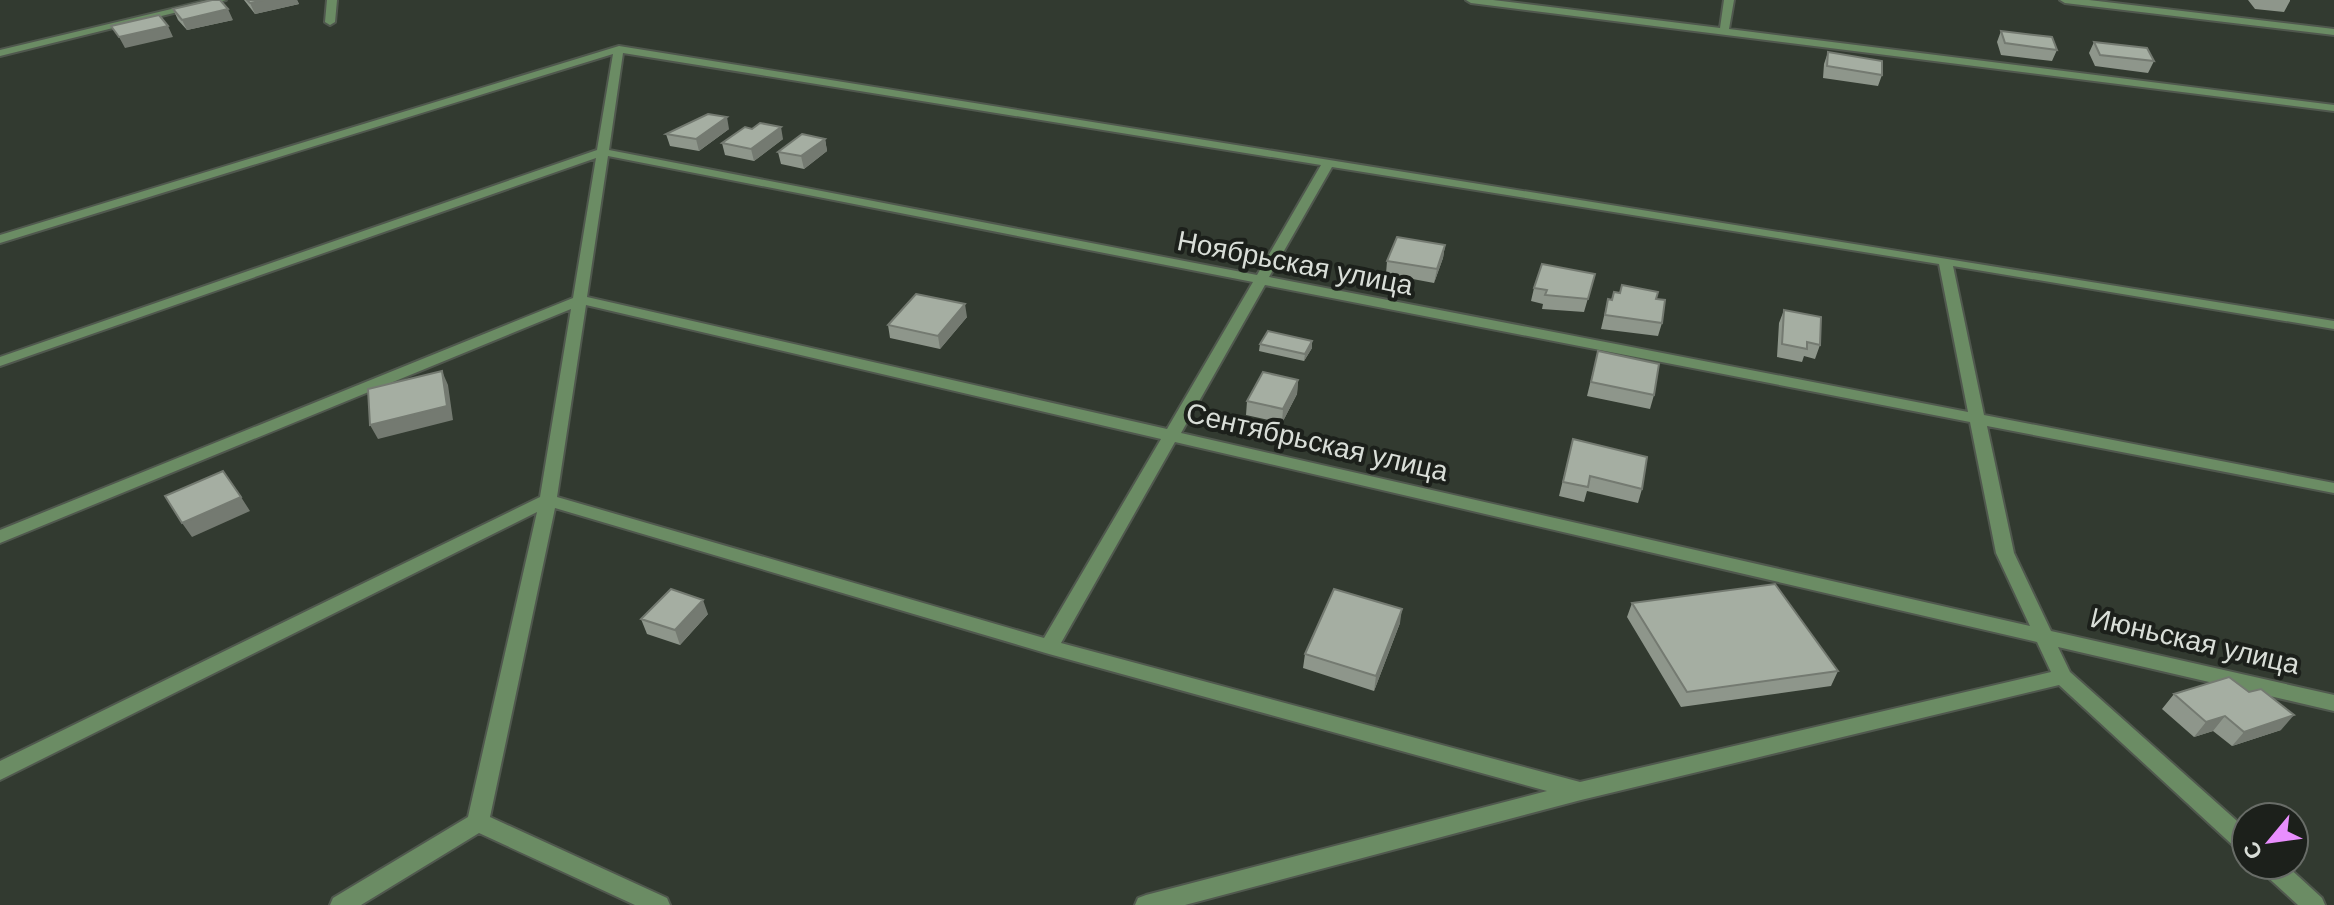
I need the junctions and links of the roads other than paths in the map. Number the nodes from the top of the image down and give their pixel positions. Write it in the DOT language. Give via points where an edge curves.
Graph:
graph roads {
  1 [pos="221,0"];
  2 [pos="332,0"];
  3 [pos="1471,0"];
  4 [pos="1729,0"];
  5 [pos="2065,0"];
  6 [pos="330,22"];
  7 [pos="2334,32"];
  8 [pos="1724,33"];
  9 [pos="619,49"];
  10 [pos="0,53"];
  11 [pos="2334,108"];
  12 [pos="603,152"];
  13 [pos="1329,162"];
  14 [pos="0,239"];
  15 [pos="1945,261"];
  16 [pos="1261,280"];
  17 [pos="580,300"];
  18 [pos="2334,325"];
  19 [pos="0,362"];
  20 [pos="1977,420"];
  21 [pos="1171,435"];
  22 [pos="2334,488"];
  23 [pos="548,500"];
  24 [pos="0,537"];
  25 [pos="2043,634"];
  26 [pos="1049,647"];
  27 [pos="2063,677"];
  28 [pos="2334,703"];
  29 [pos="0,771"];
  30 [pos="1581,791"];
  31 [pos="478,822"];
  32 [pos="2230,828"];
  33 [pos="2288,881"];
  34 [pos="341,905"];
  35 [pos="659,905"];
  36 [pos="1146,905"];
  37 [pos="2314,905"];
  1 -- 10 [label="street"];
  2 -- 6 [label="street"];
  3 -- 8 [label="street"];
  4 -- 8 [label="street"];
  5 -- 7 [label="street"];
  8 -- 11 [label="street"];
  9 -- 12 [label="street"];
  9 -- 13 [label="street"];
  9 -- 14 [label="street"];
  12 -- 16 [label="street, Ноябрьская улица"];
  12 -- 17 [label="street"];
  12 -- 19 [label="street"];
  13 -- 15 [label="street"];
  13 -- 16 [label="street"];
  15 -- 18 [label="street"];
  15 -- 20 [label="street"];
  16 -- 20 [label="street, Ноябрьская улица"];
  16 -- 21 [label="street"];
  17 -- 21 [label="street, Сентябрьская улица"];
  17 -- 23 [label="street"];
  17 -- 24 [label="street"];
  20 -- 22 [label="street, Ноябрьская улица"];
  20 -- 25 [label="street" via="2005,553"];
  21 -- 25 [label="street, Сентябрьская улица"];
  21 -- 26 [label="street"];
  23 -- 26 [label="street"];
  23 -- 29 [label="street"];
  23 -- 31 [label="street"];
  25 -- 27 [label="street"];
  25 -- 28 [label="street, Июньская улица"];
  26 -- 30 [label="street"];
  27 -- 30 [label="street"];
  27 -- 32 [label="street"];
  30 -- 36 [label="street"];
  31 -- 34 [label="street"];
  31 -- 35 [label="street"];
  33 -- 37 [label="street"];
}
